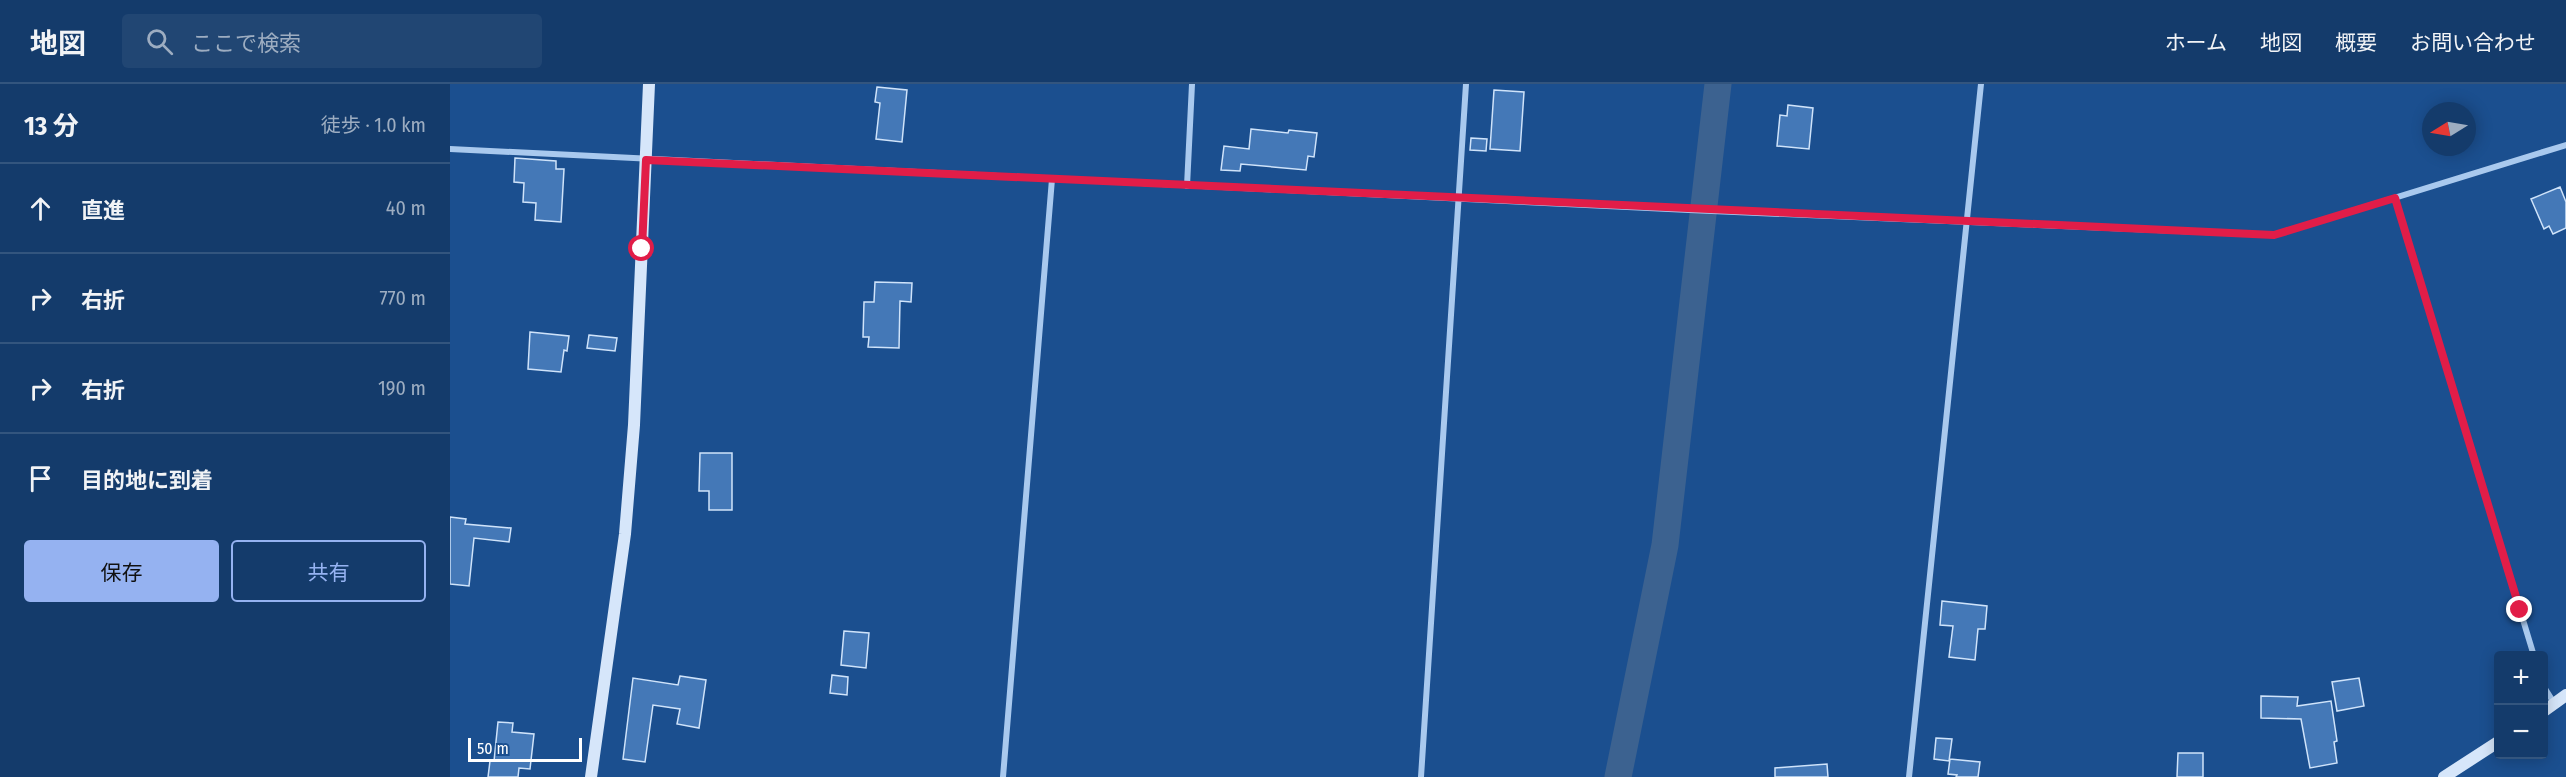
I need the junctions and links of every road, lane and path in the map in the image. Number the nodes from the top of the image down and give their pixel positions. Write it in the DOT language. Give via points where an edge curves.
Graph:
graph roads {
  1 [pos="649,84"];
  2 [pos="1192,84"];
  3 [pos="1466,84"];
  4 [pos="1981,84"];
  5 [pos="2566,145"];
  6 [pos="450,149"];
  7 [pos="646,160"];
  8 [pos="1052,179"];
  9 [pos="1187,186"];
  10 [pos="1458,198"];
  11 [pos="2395,198"];
  12 [pos="1967,221"];
  13 [pos="2532,651"];
  14 [pos="2566,695"];
  15 [pos="2549,707"];
  16 [pos="2494,745"];
  17 [pos="591,777"];
  18 [pos="1003,777"];
  19 [pos="1421,777"];
  20 [pos="1909,777"];
  21 [pos="2444,777"];
  1 -- 7 [label="street"];
  2 -- 9 [label="street"];
  3 -- 10 [label="street"];
  4 -- 12 [label="street"];
  5 -- 11 [label="street"];
  6 -- 7 [label="street"];
  7 -- 8 [label="street"];
  7 -- 17 [label="street" via="625,534"];
  8 -- 9 [label="street"];
  8 -- 18 [label="street"];
  9 -- 10 [label="street"];
  10 -- 12 [label="street"];
  10 -- 19 [label="street"];
  11 -- 12 [label="street" via="2274,235"];
  11 -- 13 [label="street"];
  12 -- 20 [label="street"];
  14 -- 15 [label="street"];
  16 -- 21 [label="street"];
}
